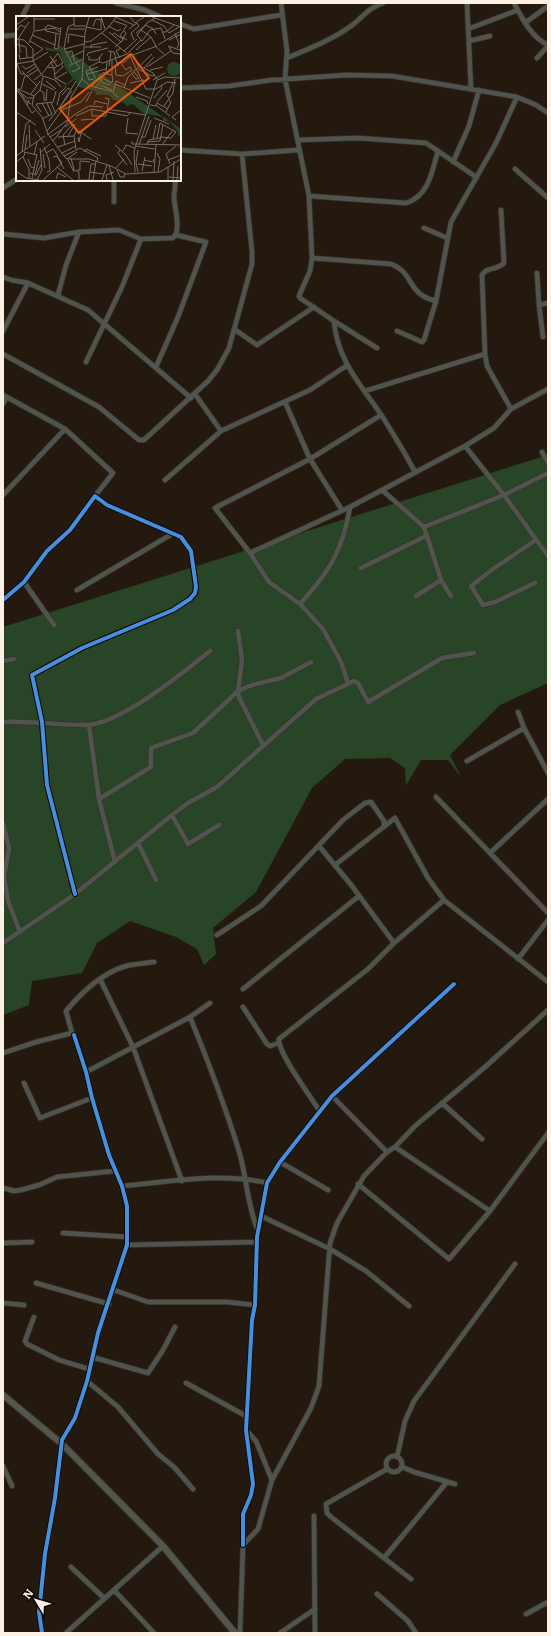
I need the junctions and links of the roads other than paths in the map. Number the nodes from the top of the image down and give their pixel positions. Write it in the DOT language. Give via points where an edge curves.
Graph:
graph roads {
  1 [pos="29,3"];
  2 [pos="116,3"];
  3 [pos="281,3"];
  4 [pos="383,3"];
  5 [pos="467,3"];
  6 [pos="514,3"];
  7 [pos="132,4"];
  8 [pos="548,6"];
  9 [pos="518,10"];
  10 [pos="152,15"];
  11 [pos="281,15"];
  12 [pos="22,16"];
  13 [pos="525,23"];
  14 [pos="181,24"];
  15 [pos="468,29"];
  16 [pos="16,34"];
  17 [pos="3,36"];
  18 [pos="490,36"];
  19 [pos="468,41"];
  20 [pos="548,45"];
  21 [pos="287,58"];
  22 [pos="537,58"];
  23 [pos="284,79"];
  24 [pos="181,88"];
  25 [pos="471,88"];
  26 [pos="479,90"];
  27 [pos="517,97"];
  28 [pos="548,112"];
  29 [pos="298,140"];
  30 [pos="181,150"];
  31 [pos="298,150"];
  32 [pos="438,151"];
  33 [pos="242,154"];
  34 [pos="453,162"];
  35 [pos="514,169"];
  36 [pos="476,177"];
  37 [pos="16,180"];
  38 [pos="114,181"];
  39 [pos="175,181"];
  40 [pos="3,188"];
  41 [pos="309,196"];
  42 [pos="548,198"];
  43 [pos="114,202"];
  44 [pos="501,210"];
  45 [pos="424,228"];
  46 [pos="78,232"];
  47 [pos="3,234"];
  48 [pos="176,235"];
  49 [pos="447,238"];
  50 [pos="141,239"];
  51 [pos="312,258"];
  52 [pos="537,273"];
  53 [pos="3,277"];
  54 [pos="28,282"];
  55 [pos="58,295"];
  56 [pos="436,301"];
  57 [pos="548,303"];
  58 [pos="539,305"];
  59 [pos="314,307"];
  60 [pos="3,314"];
  61 [pos="9,317"];
  62 [pos="334,321"];
  63 [pos="105,323"];
  64 [pos="234,329"];
  65 [pos="3,331"];
  66 [pos="397,331"];
  67 [pos="543,337"];
  68 [pos="377,348"];
  69 [pos="3,354"];
  70 [pos="485,354"];
  71 [pos="86,362"];
  72 [pos="346,366"];
  73 [pos="156,367"];
  74 [pos="548,389"];
  75 [pos="365,391"];
  76 [pos="5,396"];
  77 [pos="193,396"];
  78 [pos="285,402"];
  79 [pos="3,404"];
  80 [pos="511,409"];
  81 [pos="381,415"];
  82 [pos="65,429"];
  83 [pos="221,430"];
  84 [pos="465,446"];
  85 [pos="542,452"];
  86 [pos="310,459"];
  87 [pos="548,463"];
  88 [pos="415,472"];
  89 [pos="548,473"];
  90 [pos="165,480"];
  91 [pos="382,490"];
  92 [pos="3,495"];
  93 [pos="504,495"];
  94 [pos="95,496"];
  95 [pos="350,507"];
  96 [pos="342,510"];
  97 [pos="424,527"];
  98 [pos="172,534"];
  99 [pos="426,536"];
  100 [pos="536,540"];
  101 [pos="250,553"];
  102 [pos="548,556"];
  103 [pos="360,568"];
  104 [pos="441,580"];
  105 [pos="24,582"];
  106 [pos="535,583"];
  107 [pos="77,590"];
  108 [pos="416,596"];
  109 [pos="451,596"];
  110 [pos="3,600"];
  111 [pos="300,604"];
  112 [pos="54,625"];
  113 [pos="238,631"];
  114 [pos="210,651"];
  115 [pos="474,653"];
  116 [pos="14,659"];
  117 [pos="3,662"];
  118 [pos="311,662"];
  119 [pos="348,683"];
  120 [pos="238,692"];
  121 [pos="518,712"];
  122 [pos="3,722"];
  123 [pos="42,722"];
  124 [pos="89,725"];
  125 [pos="524,728"];
  126 [pos="263,745"];
  127 [pos="467,761"];
  128 [pos="548,773"];
  129 [pos="436,797"];
  130 [pos="99,799"];
  131 [pos="548,799"];
  132 [pos="172,814"];
  133 [pos="3,823"];
  134 [pos="219,825"];
  135 [pos="384,827"];
  136 [pos="4,831"];
  137 [pos="138,843"];
  138 [pos="319,846"];
  139 [pos="490,853"];
  140 [pos="115,862"];
  141 [pos="335,864"];
  142 [pos="4,876"];
  143 [pos="156,880"];
  144 [pos="75,894"];
  145 [pos="359,896"];
  146 [pos="444,900"];
  147 [pos="548,913"];
  148 [pos="548,920"];
  149 [pos="20,932"];
  150 [pos="217,935"];
  151 [pos="3,943"];
  152 [pos="394,943"];
  153 [pos="518,959"];
  154 [pos="154,962"];
  155 [pos="100,979"];
  156 [pos="548,982"];
  157 [pos="454,984"];
  158 [pos="243,989"];
  159 [pos="210,1003"];
  160 [pos="242,1007"];
  161 [pos="548,1010"];
  162 [pos="190,1017"];
  163 [pos="74,1036"];
  164 [pos="278,1044"];
  165 [pos="133,1046"];
  166 [pos="3,1053"];
  167 [pos="86,1072"];
  168 [pos="24,1083"];
  169 [pos="332,1096"];
  170 [pos="92,1098"];
  171 [pos="442,1103"];
  172 [pos="319,1110"];
  173 [pos="548,1133"];
  174 [pos="482,1139"];
  175 [pos="395,1147"];
  176 [pos="387,1152"];
  177 [pos="280,1162"];
  178 [pos="114,1171"];
  179 [pos="247,1178"];
  180 [pos="182,1180"];
  181 [pos="267,1183"];
  182 [pos="358,1184"];
  183 [pos="122,1186"];
  184 [pos="3,1188"];
  185 [pos="328,1190"];
  186 [pos="490,1210"];
  187 [pos="261,1216"];
  188 [pos="259,1232"];
  189 [pos="63,1233"];
  190 [pos="127,1237"];
  191 [pos="32,1242"];
  192 [pos="257,1242"];
  193 [pos="3,1243"];
  194 [pos="127,1245"];
  195 [pos="330,1249"];
  196 [pos="515,1264"];
  197 [pos="36,1283"];
  198 [pos="114,1290"];
  199 [pos="3,1303"];
  200 [pos="109,1304"];
  201 [pos="24,1305"];
  202 [pos="255,1305"];
  203 [pos="409,1306"];
  204 [pos="34,1317"];
  205 [pos="175,1327"];
  206 [pos="92,1357"];
  207 [pos="89,1369"];
  208 [pos="87,1381"];
  209 [pos="186,1383"];
  210 [pos="3,1395"];
  211 [pos="246,1416"];
  212 [pos="246,1430"];
  213 [pos="62,1444"];
  214 [pos="397,1457"];
  215 [pos="3,1466"];
  216 [pos="402,1467"];
  217 [pos="387,1469"];
  218 [pos="272,1480"];
  219 [pos="447,1482"];
  220 [pos="454,1484"];
  221 [pos="12,1486"];
  222 [pos="193,1489"];
  223 [pos="314,1516"];
  224 [pos="243,1545"];
  225 [pos="163,1546"];
  226 [pos="384,1558"];
  227 [pos="71,1568"];
  228 [pos="411,1579"];
  229 [pos="114,1590"];
  230 [pos="377,1594"];
  231 [pos="104,1598"];
  232 [pos="548,1602"];
  233 [pos="316,1609"];
  234 [pos="526,1614"];
  235 [pos="42,1633"];
  236 [pos="66,1633"];
  237 [pos="154,1633"];
  238 [pos="235,1633"];
  239 [pos="240,1633"];
  240 [pos="280,1633"];
  241 [pos="315,1633"];
  242 [pos="416,1633"];
  1 -- 12 [label="street"];
  2 -- 7 [label="street"];
  3 -- 11 [label="street"];
  4 -- 21 [label="street" via="374,5 350,27 324,42"];
  5 -- 15 [label="street"];
  6 -- 9 [label="street"];
  7 -- 10 [label="street"];
  8 -- 13 [label="street"];
  9 -- 13 [label="street"];
  9 -- 15 [label="street"];
  11 -- 14 [label="street" via="194,28"];
  11 -- 21 [label="street"];
  13 -- 20 [label="street" via="538,39"];
  15 -- 19 [label="street"];
  16 -- 17 [label="street"];
  18 -- 19 [label="street"];
  19 -- 25 [label="street"];
  20 -- 22 [label="street"];
  21 -- 23 [label="street"];
  23 -- 24 [label="street" via="229,86"];
  23 -- 25 [label="street" via="347,75 392,76"];
  23 -- 29 [label="street"];
  25 -- 26 [label="street"];
  26 -- 27 [label="street"];
  26 -- 34 [label="street"];
  27 -- 28 [label="street"];
  27 -- 36 [label="street" via="496,143"];
  29 -- 31 [label="street"];
  29 -- 32 [label="street" via="358,138 426,143"];
  30 -- 33 [label="street"];
  31 -- 33 [label="street"];
  31 -- 41 [label="street"];
  32 -- 34 [label="street"];
  32 -- 41 [label="street" via="426,189 413,201 406,203"];
  33 -- 64 [label="street" via="252,264"];
  34 -- 36 [label="street"];
  35 -- 42 [label="street"];
  36 -- 49 [label="street" via="453,217"];
  37 -- 40 [label="street"];
  38 -- 43 [label="street"];
  39 -- 48 [label="street"];
  41 -- 51 [label="street"];
  44 -- 70 [label="street" via="504,263 485,271 481,278"];
  45 -- 49 [label="street"];
  46 -- 47 [label="street" via="44,238"];
  46 -- 50 [label="street" via="119,230"];
  46 -- 55 [label="street"];
  48 -- 50 [label="street" via="173,238"];
  48 -- 73 [label="street" via="206,242"];
  49 -- 56 [label="street"];
  50 -- 63 [label="street"];
  51 -- 56 [label="street" via="391,264 405,273 414,289 422,296"];
  51 -- 59 [label="street" via="310,271 299,296 303,302"];
  52 -- 58 [label="street"];
  53 -- 54 [label="street"];
  54 -- 55 [label="street"];
  54 -- 61 [label="street"];
  55 -- 63 [label="street" via="88,310"];
  56 -- 66 [label="street" via="426,337 422,342"];
  57 -- 58 [label="street"];
  58 -- 67 [label="street"];
  59 -- 62 [label="street"];
  59 -- 64 [label="street" via="257,345"];
  60 -- 61 [label="street"];
  61 -- 65 [label="street"];
  62 -- 68 [label="street"];
  62 -- 72 [label="street" via="338,348"];
  63 -- 71 [label="street"];
  63 -- 73 [label="street"];
  64 -- 77 [label="street" via="225,358"];
  69 -- 77 [label="street" via="99,407 139,440 144,440"];
  70 -- 75 [label="street"];
  70 -- 80 [label="street" via="489,372"];
  72 -- 75 [label="street"];
  72 -- 78 [label="street" via="310,390"];
  73 -- 77 [label="street"];
  74 -- 80 [label="street"];
  75 -- 81 [label="street"];
  76 -- 79 [label="street"];
  76 -- 82 [label="street"];
  77 -- 83 [label="street"];
  78 -- 83 [label="street"];
  78 -- 86 [label="street"];
  80 -- 84 [label="street" via="494,428"];
  81 -- 86 [label="street"];
  81 -- 88 [label="street"];
  82 -- 92 [label="street"];
  82 -- 94 [label="street" via="113,473"];
  83 -- 90 [label="street"];
  84 -- 88 [label="street"];
  84 -- 93 [label="street"];
  85 -- 87 [label="street"];
  86 -- 96 [label="street"];
  86 -- 101 [label="street" via="215,508"];
  88 -- 91 [label="street"];
  89 -- 93 [label="street"];
  91 -- 95 [label="street"];
  91 -- 97 [label="street"];
  93 -- 97 [label="street"];
  93 -- 100 [label="street"];
  94 -- 98 [label="street" via="107,505"];
  94 -- 105 [label="street" via="70,530 47,551"];
  95 -- 96 [label="street"];
  95 -- 111 [label="street" via="347,528 338,554 322,579"];
  96 -- 101 [label="street"];
  97 -- 99 [label="street"];
  98 -- 107 [label="street"];
  98 -- 123 [label="street" via="181,537 191,551 195,593 173,610 82,648 32,674"];
  99 -- 103 [label="street"];
  99 -- 104 [label="street"];
  100 -- 102 [label="street"];
  100 -- 106 [label="street" via="471,586 483,605"];
  101 -- 111 [label="street" via="269,582"];
  104 -- 108 [label="street"];
  104 -- 109 [label="street"];
  105 -- 110 [label="street"];
  105 -- 112 [label="street"];
  111 -- 119 [label="street" via="323,629"];
  113 -- 120 [label="street" via="242,660"];
  114 -- 124 [label="street" via="176,679 112,719"];
  115 -- 119 [label="street" via="442,658 368,702 358,683"];
  116 -- 117 [label="street"];
  118 -- 120 [label="street" via="281,678 252,685"];
  119 -- 126 [label="street" via="316,699"];
  120 -- 126 [label="street"];
  120 -- 130 [label="street" via="193,733 151,748 151,767"];
  121 -- 125 [label="street"];
  122 -- 123 [label="street"];
  123 -- 124 [label="street"];
  123 -- 144 [label="street" via="47,784"];
  124 -- 130 [label="street"];
  125 -- 127 [label="street"];
  125 -- 128 [label="street"];
  126 -- 132 [label="street" via="218,787"];
  129 -- 139 [label="street"];
  130 -- 140 [label="street"];
  131 -- 139 [label="street"];
  132 -- 134 [label="street" via="188,844"];
  132 -- 137 [label="street"];
  133 -- 136 [label="street"];
  135 -- 138 [label="street" via="384,821 371,802 364,803 343,820"];
  135 -- 141 [label="street"];
  135 -- 146 [label="street" via="395,818 428,878"];
  136 -- 142 [label="street" via="9,848"];
  137 -- 140 [label="street"];
  137 -- 143 [label="street"];
  138 -- 141 [label="street"];
  138 -- 150 [label="street" via="261,906"];
  139 -- 147 [label="street"];
  140 -- 144 [label="street"];
  141 -- 145 [label="street"];
  142 -- 149 [label="street" via="8,901"];
  144 -- 149 [label="street"];
  145 -- 152 [label="street"];
  145 -- 158 [label="street"];
  146 -- 152 [label="street"];
  146 -- 153 [label="street"];
  148 -- 153 [label="street"];
  149 -- 151 [label="street"];
  152 -- 164 [label="street" via="368,969 287,1031 279,1039"];
  153 -- 156 [label="street"];
  154 -- 155 [label="street" via="126,966"];
  155 -- 165 [label="street"];
  155 -- 166 [label="street" via="66,1011 72,1033"];
  157 -- 169 [label="street"];
  159 -- 162 [label="street"];
  160 -- 164 [label="street" via="267,1044"];
  161 -- 171 [label="street"];
  162 -- 165 [label="street"];
  162 -- 179 [label="street" via="209,1064"];
  163 -- 167 [label="street"];
  164 -- 172 [label="street"];
  165 -- 167 [label="street"];
  165 -- 180 [label="street"];
  167 -- 170 [label="street"];
  168 -- 170 [label="street" via="40,1118"];
  169 -- 172 [label="street"];
  169 -- 176 [label="street"];
  170 -- 178 [label="street"];
  171 -- 174 [label="street"];
  171 -- 175 [label="street"];
  172 -- 177 [label="street"];
  173 -- 186 [label="street"];
  175 -- 176 [label="street"];
  175 -- 186 [label="street"];
  176 -- 182 [label="street"];
  177 -- 181 [label="street"];
  177 -- 185 [label="street"];
  178 -- 183 [label="street"];
  178 -- 184 [label="street" via="57,1177 21,1190"];
  179 -- 180 [label="street"];
  179 -- 181 [label="street"];
  179 -- 188 [label="street" via="250,1210"];
  180 -- 183 [label="street"];
  181 -- 187 [label="street"];
  182 -- 186 [label="street" via="449,1259"];
  182 -- 195 [label="street" via="334,1231"];
  183 -- 190 [label="street" via="127,1206"];
  187 -- 188 [label="street"];
  187 -- 195 [label="street"];
  188 -- 192 [label="street"];
  189 -- 190 [label="street"];
  190 -- 194 [label="street"];
  191 -- 193 [label="street"];
  192 -- 194 [label="street"];
  192 -- 202 [label="street"];
  194 -- 198 [label="street"];
  195 -- 203 [label="street" via="366,1271"];
  195 -- 218 [label="street" via="319,1386 311,1408"];
  196 -- 214 [label="street" via="414,1402 405,1421"];
  197 -- 200 [label="street"];
  198 -- 200 [label="street"];
  198 -- 202 [label="street" via="148,1302 226,1302"];
  199 -- 201 [label="street"];
  200 -- 206 [label="street"];
  202 -- 211 [label="street"];
  204 -- 207 [label="street" via="25,1337 27,1344 59,1360"];
  205 -- 206 [label="street" via="164,1350 148,1373"];
  206 -- 207 [label="street"];
  207 -- 208 [label="street"];
  208 -- 213 [label="street" via="75,1418"];
  208 -- 222 [label="street" via="118,1407 158,1454 174,1467"];
  209 -- 211 [label="street"];
  210 -- 213 [label="main road"];
  211 -- 212 [label="street"];
  212 -- 218 [label="street" via="256,1441"];
  212 -- 224 [label="street" via="253,1484 243,1514"];
  213 -- 225 [label="main road"];
  213 -- 235 [label="street" via="44,1554 39,1612"];
  214 -- 216 [label="street" via="402,1462"];
  214 -- 217 [label="street" via="392,1456 388,1459"];
  215 -- 221 [label="street"];
  216 -- 217 [label="street" via="394,1472"];
  216 -- 219 [label="street"];
  217 -- 226 [label="street" via="326,1504 331,1517"];
  218 -- 224 [label="street" via="258,1529"];
  219 -- 220 [label="street"];
  219 -- 226 [label="street"];
  223 -- 233 [label="street"];
  224 -- 239 [label="street"];
  225 -- 229 [label="street"];
  225 -- 238 [label="main road"];
  226 -- 228 [label="street"];
  227 -- 231 [label="street"];
  229 -- 231 [label="street"];
  229 -- 237 [label="street"];
  230 -- 242 [label="street" via="408,1622"];
  231 -- 236 [label="street"];
  232 -- 234 [label="street"];
  233 -- 240 [label="street"];
  233 -- 241 [label="street"];
}
